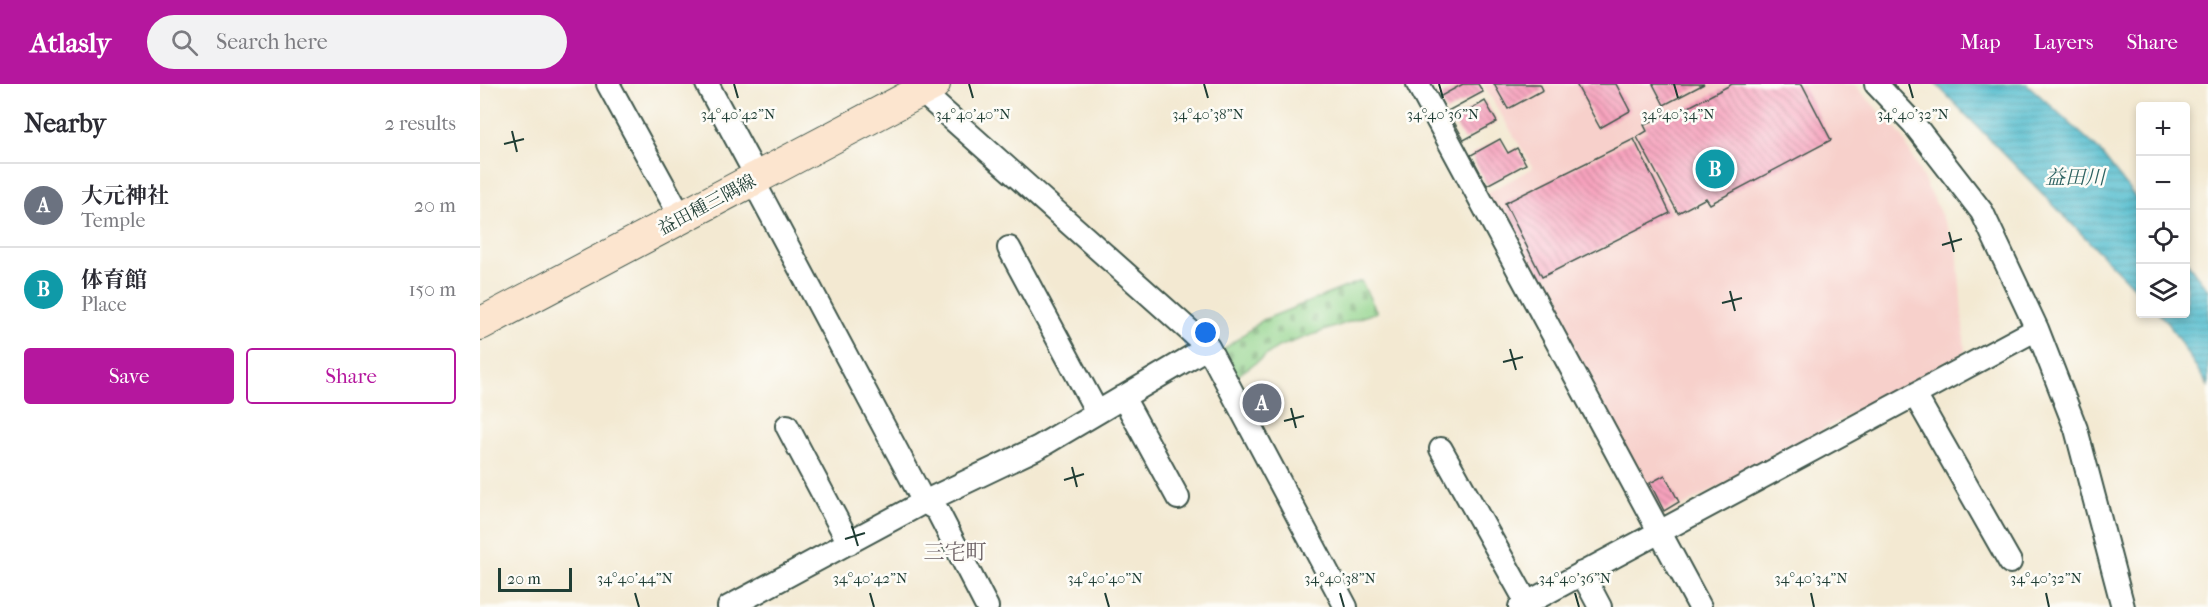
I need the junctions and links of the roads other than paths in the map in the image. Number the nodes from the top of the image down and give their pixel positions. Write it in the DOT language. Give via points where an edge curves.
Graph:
graph roads {
  1 [pos="608,84"];
  2 [pos="707,84"];
  3 [pos="1418,84"];
  4 [pos="1876,84"];
  5 [pos="923,87"];
  6 [pos="758,179"];
  7 [pos="682,219"];
  8 [pos="1009,248"];
  9 [pos="480,324"];
  10 [pos="2037,329"];
  11 [pos="1208,347"];
  12 [pos="1915,395"];
  13 [pos="1123,397"];
  14 [pos="1098,412"];
  15 [pos="787,426"];
  16 [pos="1441,448"];
  17 [pos="1178,498"];
  18 [pos="924,502"];
  19 [pos="1659,532"];
  20 [pos="849,543"];
  21 [pos="2010,562"];
  22 [pos="1582,573"];
  23 [pos="1523,605"];
  24 [pos="729,607"];
  25 [pos="987,607"];
  26 [pos="1346,607"];
  27 [pos="1600,607"];
  28 [pos="1700,607"];
  29 [pos="2123,607"];
  1 -- 7 [label="street"];
  2 -- 6 [label="street"];
  3 -- 19 [label="street"];
  4 -- 10 [label="street" via="1913,123 1982,212"];
  5 -- 6 [label="main road, 益田種三隅線"];
  5 -- 11 [label="street"];
  6 -- 7 [label="main road, 益田種三隅線"];
  6 -- 18 [label="street" via="758,190"];
  7 -- 9 [label="main road, 益田種三隅線"];
  8 -- 14 [label="street"];
  10 -- 12 [label="street"];
  10 -- 29 [label="street" via="2076,429"];
  11 -- 13 [label="street"];
  11 -- 26 [label="street"];
  12 -- 19 [label="street"];
  12 -- 21 [label="street"];
  13 -- 14 [label="street"];
  13 -- 17 [label="street"];
  14 -- 18 [label="street" via="1040,447"];
  15 -- 20 [label="street"];
  16 -- 23 [label="street"];
  18 -- 20 [label="street"];
  18 -- 25 [label="street" via="937,510"];
  19 -- 22 [label="street"];
  19 -- 28 [label="street"];
  20 -- 24 [label="street"];
  22 -- 23 [label="street"];
  22 -- 27 [label="street"];
}
